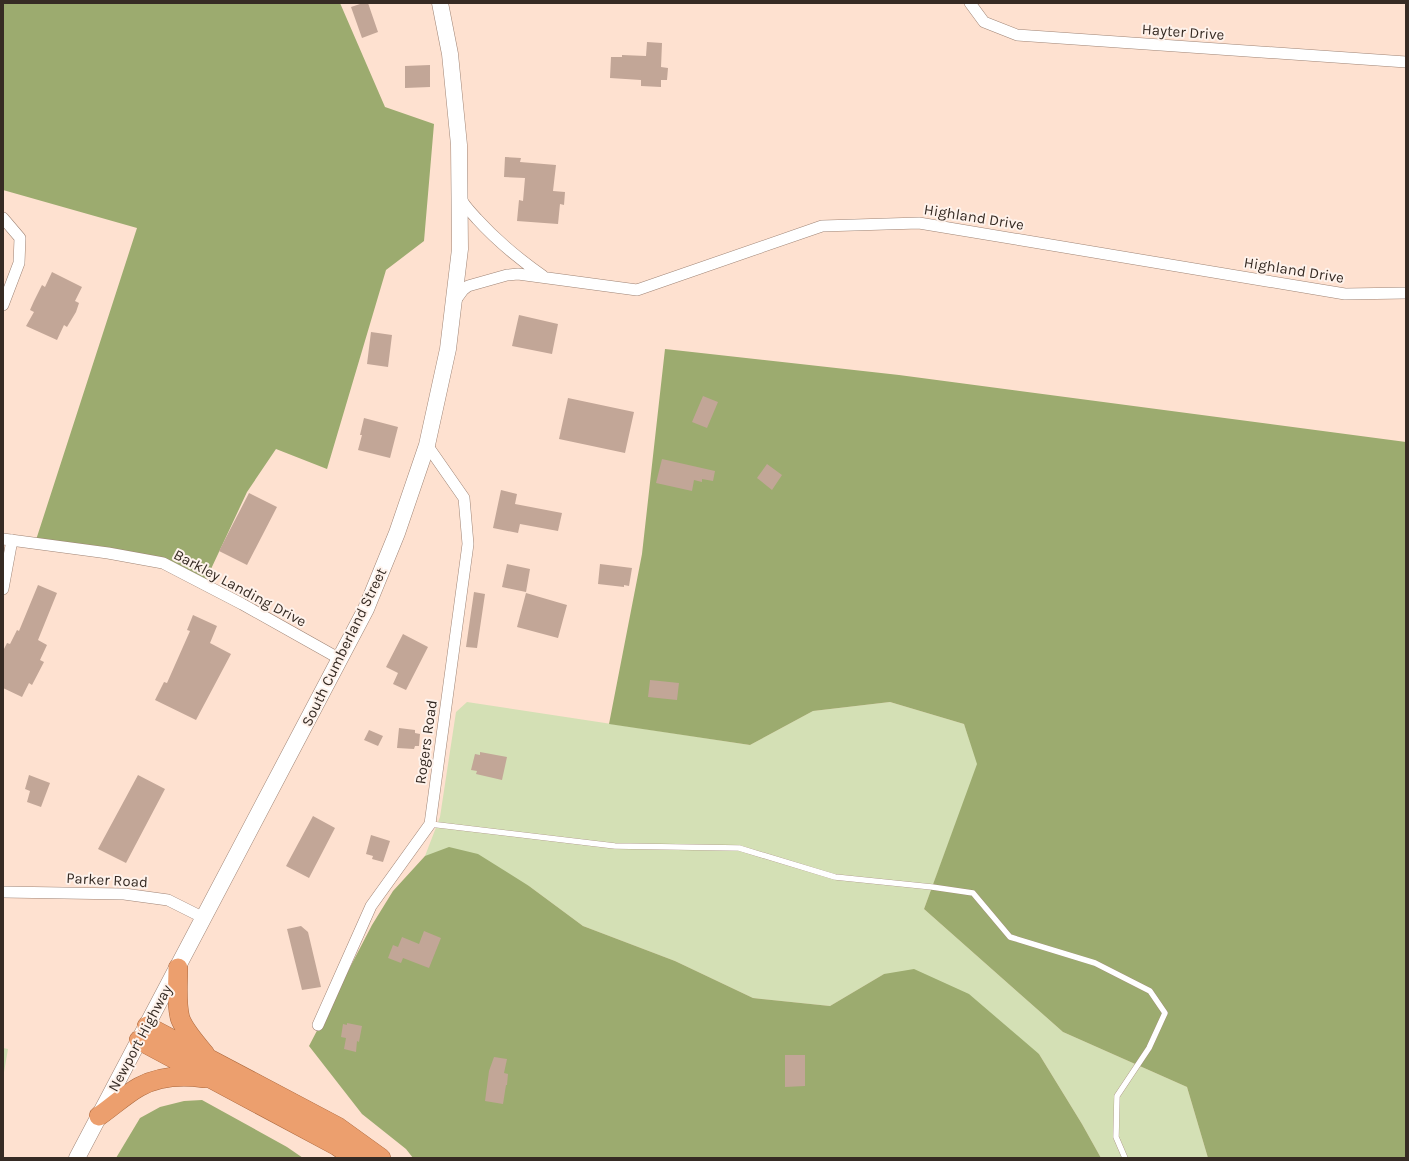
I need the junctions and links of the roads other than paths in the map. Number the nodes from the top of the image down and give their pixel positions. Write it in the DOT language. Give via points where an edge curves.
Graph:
graph roads {
  1 [pos="440,3"];
  2 [pos="970,3"];
  3 [pos="1406,62"];
  4 [pos="459,196"];
  5 [pos="3,218"];
  6 [pos="545,277"];
  7 [pos="1406,293"];
  8 [pos="454,302"];
  9 [pos="3,305"];
  10 [pos="427,445"];
  11 [pos="8,540"];
  12 [pos="3,589"];
  13 [pos="340,659"];
  14 [pos="430,824"];
  15 [pos="3,892"];
  16 [pos="204,918"];
  17 [pos="178,968"];
  18 [pos="318,1025"];
  19 [pos="143,1033"];
  20 [pos="212,1070"];
  21 [pos="99,1116"];
  22 [pos="77,1158"];
  23 [pos="354,1158"];
  24 [pos="381,1158"];
  25 [pos="1125,1158"];
  1 -- 4 [label="main road, South Cumberland Street" via="450,54 459,145"];
  2 -- 3 [label="street, Hayter Drive" via="984,22 1017,36"];
  4 -- 6 [label="street" via="484,227 517,257"];
  4 -- 8 [label="main road, South Cumberland Street" via="460,249"];
  5 -- 9 [label="street" via="20,238 19,263"];
  6 -- 7 [label="street, Highland Drive" via="636,290 822,226 919,222 1345,294"];
  6 -- 8 [label="street, Highland Drive" via="518,274 476,282 462,290"];
  8 -- 10 [label="main road, South Cumberland Street" via="448,349"];
  10 -- 13 [label="main road, South Cumberland Street" via="381,574"];
  10 -- 14 [label="street, Rogers Road" via="464,498 468,544"];
  11 -- 12 [label="street"];
  11 -- 13 [label="street, Barkley Landing Drive" via="163,563"];
  13 -- 16 [label="main road, South Cumberland Street"];
  14 -- 18 [label="street, Rogers Road" via="371,906"];
  14 -- 25 [label="lane" via="615,846 739,848 835,877 973,893 1010,937 1095,964 1150,991 1165,1013 1149,1048 1117,1096 1116,1137"];
  15 -- 16 [label="street, Parker Road" via="124,894 168,900"];
  16 -- 17 [label="main road, Newport Highway"];
  17 -- 19 [label="main road, Newport Highway"];
  17 -- 20 [label="highway" via="177,1000 181,1019"];
  19 -- 20 [label="highway"];
  19 -- 21 [label="main road, Newport Highway"];
  20 -- 21 [label="highway" via="164,1078 140,1086"];
  20 -- 23 [label="highway"];
  20 -- 24 [label="highway" via="338,1127"];
  21 -- 22 [label="main road, Newport Highway"];
}
